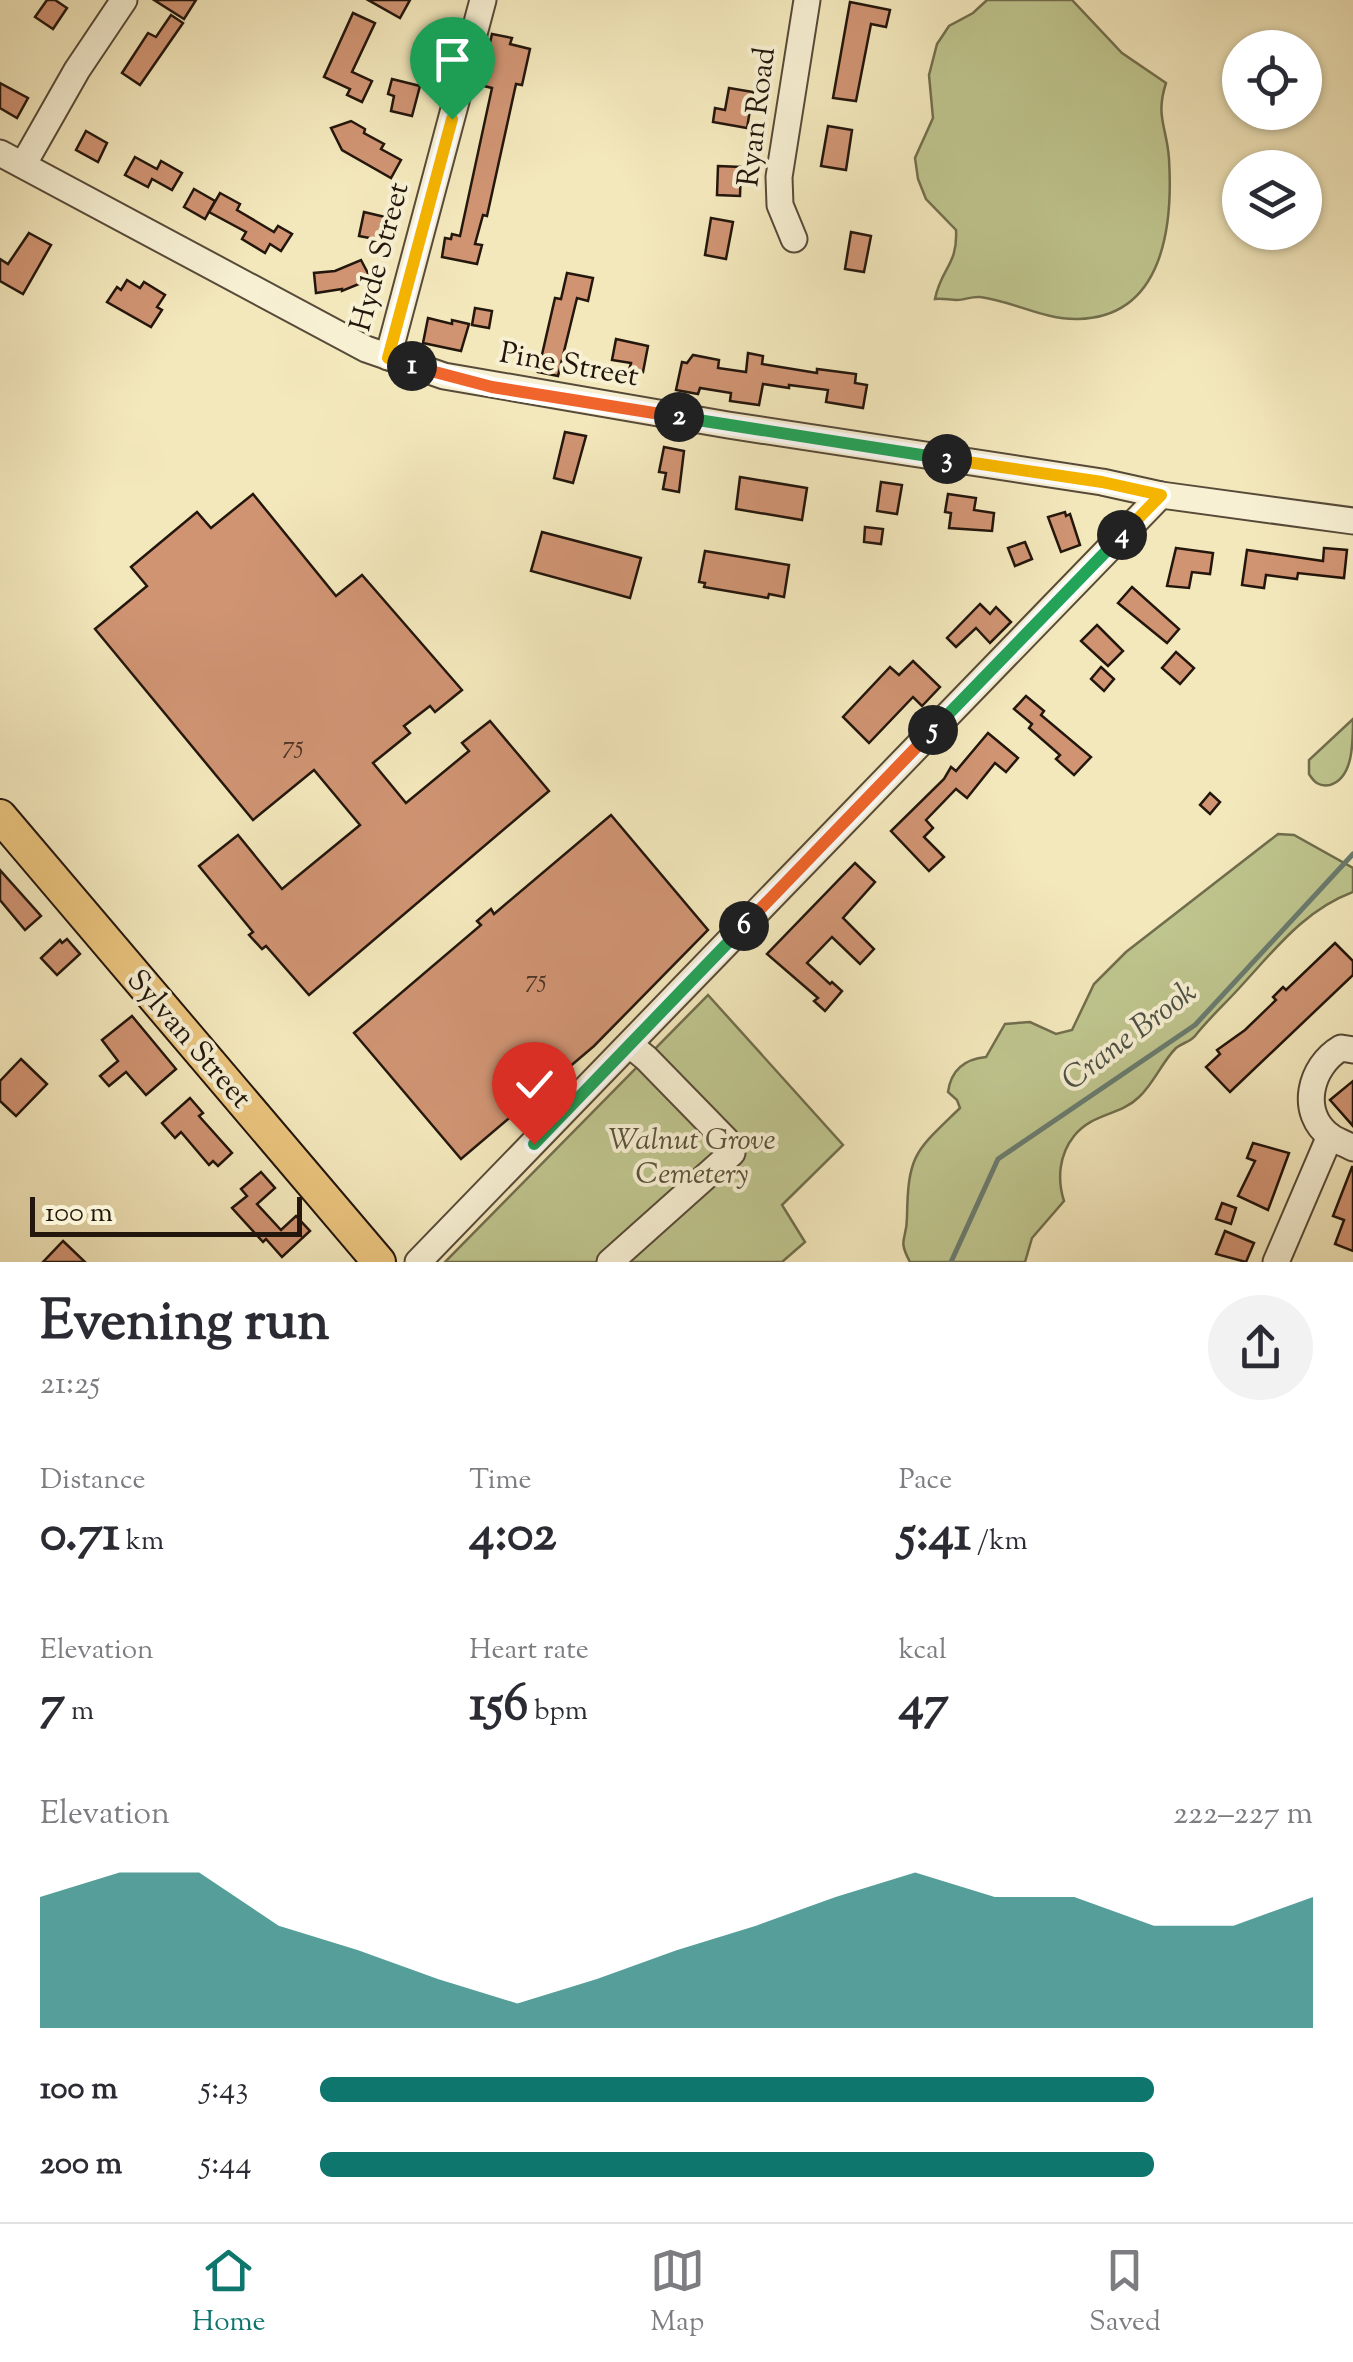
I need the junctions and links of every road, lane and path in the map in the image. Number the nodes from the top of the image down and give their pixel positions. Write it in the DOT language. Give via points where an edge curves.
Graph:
graph roads {
  1 [pos="124,0"];
  2 [pos="484,0"];
  3 [pos="806,0"];
  4 [pos="11,159"];
  5 [pos="794,240"];
  6 [pos="388,358"];
  7 [pos="1161,495"];
  8 [pos="1353,521"];
  9 [pos="0,816"];
  10 [pos="630,1045"];
  11 [pos="1353,1050"];
  12 [pos="1342,1142"];
  13 [pos="378,1262"];
  14 [pos="418,1262"];
  15 [pos="610,1262"];
  16 [pos="1276,1262"];
  1 -- 4 [label="street"];
  2 -- 6 [label="street, Hyde Street"];
  3 -- 5 [label="street, Ryan Road" via="779,177 780,205"];
  4 -- 6 [label="street, Pine Street"];
  6 -- 7 [label="street, Pine Street" via="492,387"];
  7 -- 8 [label="street, Pine Street"];
  7 -- 10 [label="street"];
  9 -- 13 [label="main road, Sylvan Street"];
  10 -- 14 [label="street"];
  10 -- 15 [label="street" via="732,1153"];
  11 -- 12 [label="street" via="1341,1048 1324,1060 1312,1088 1314,1115"];
  12 -- 16 [label="street"];
}
